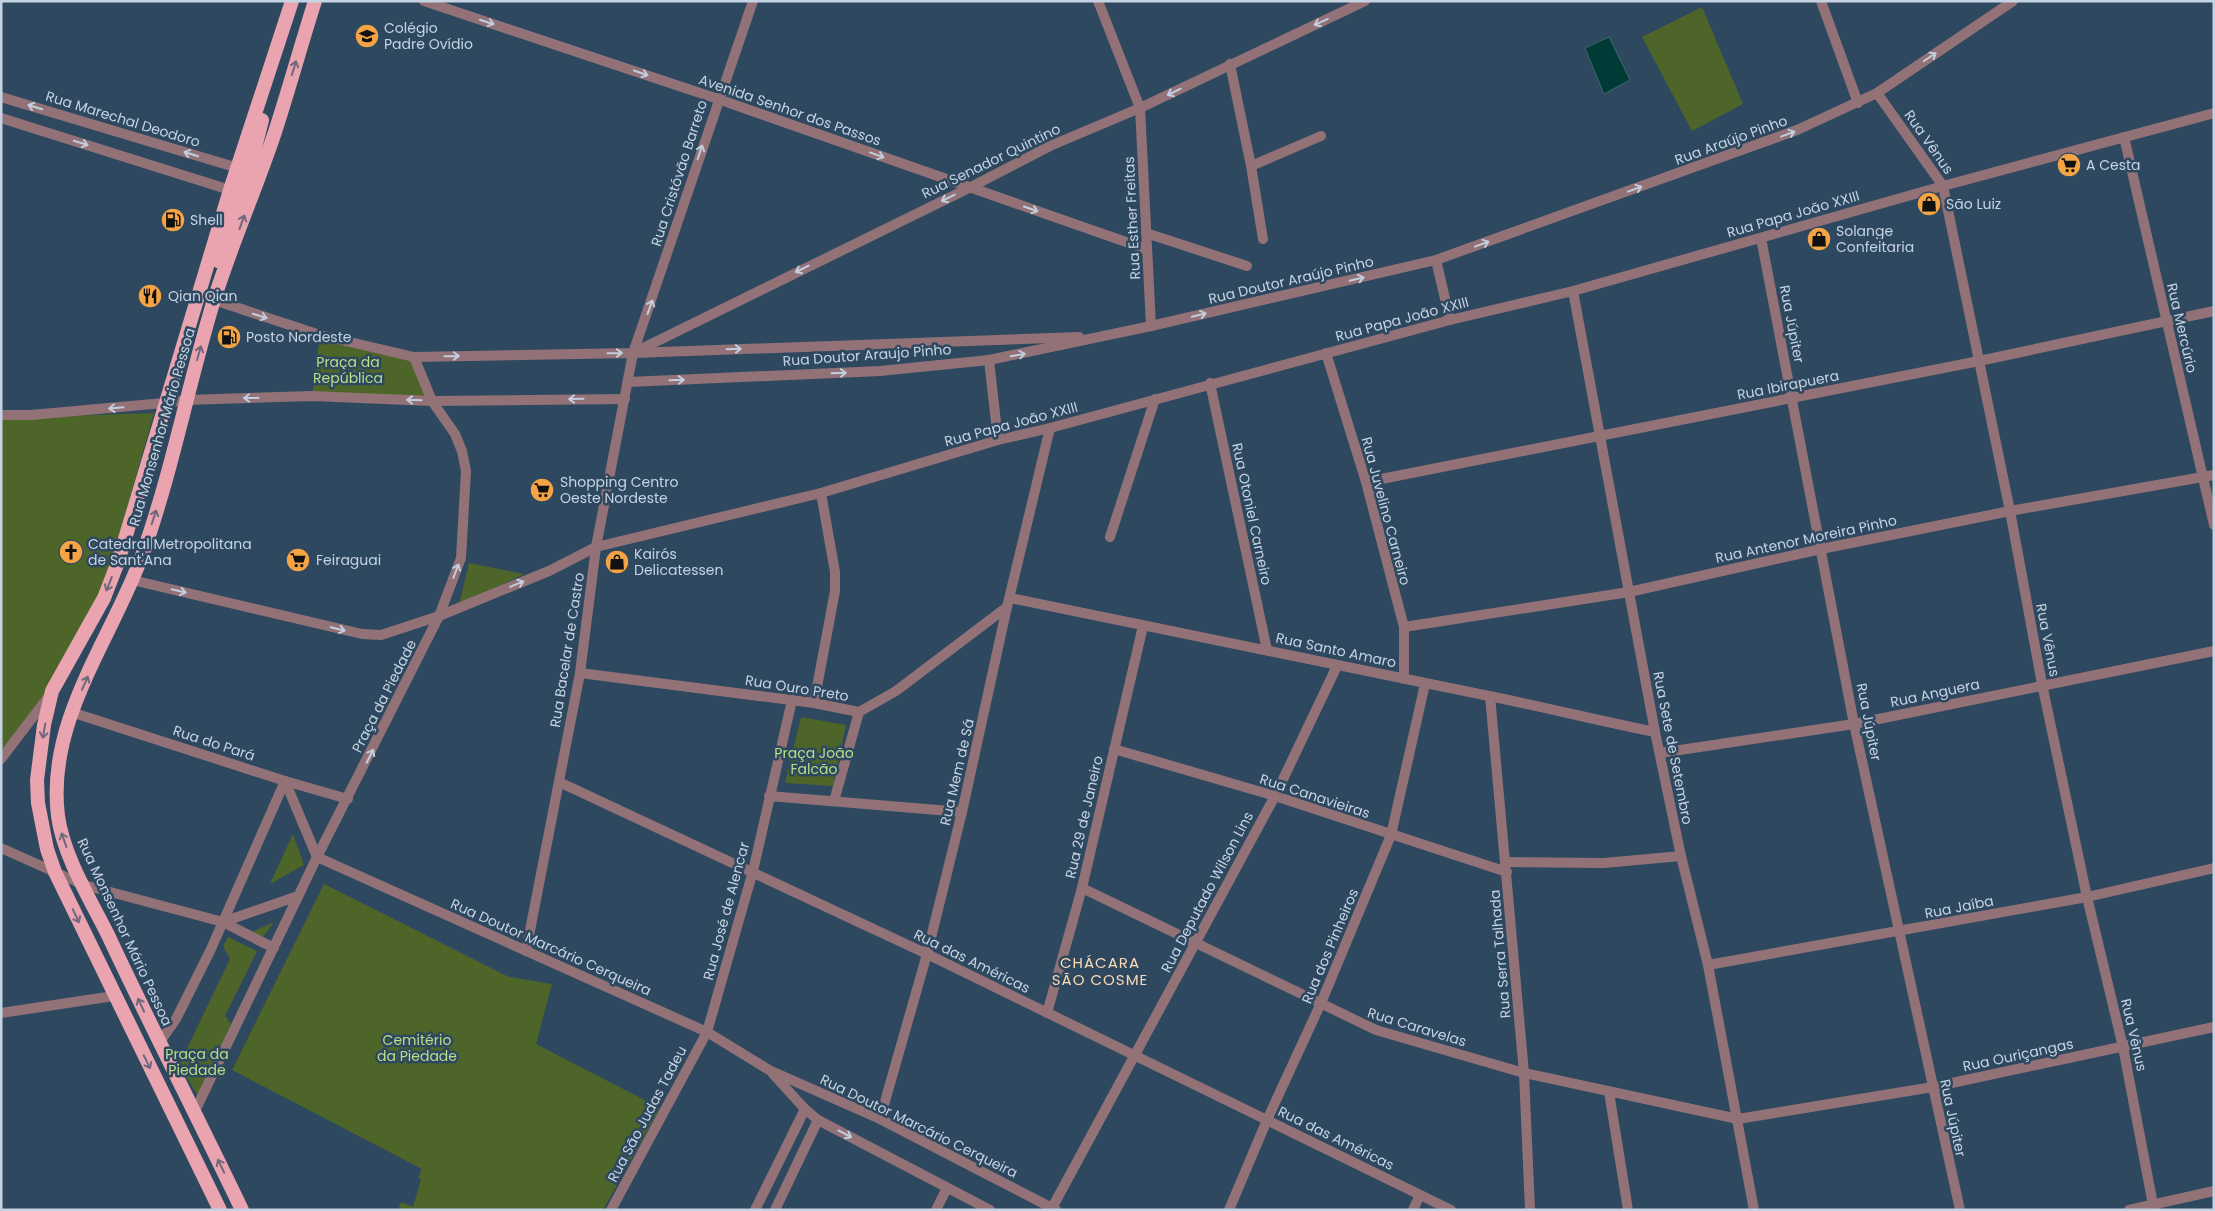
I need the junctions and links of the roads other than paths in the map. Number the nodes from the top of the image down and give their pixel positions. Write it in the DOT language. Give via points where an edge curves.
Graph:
graph roads {
  1 [pos="292,1"];
  2 [pos="315,1"];
  3 [pos="424,1"];
  4 [pos="753,1"];
  5 [pos="1098,1"];
  6 [pos="1365,1"];
  7 [pos="1821,1"];
  8 [pos="2013,1"];
  9 [pos="1230,64"];
  10 [pos="1877,93"];
  11 [pos="263,94"];
  12 [pos="1,97"];
  13 [pos="718,99"];
  14 [pos="1858,103"];
  15 [pos="1140,108"];
  16 [pos="2214,113"];
  17 [pos="1,118"];
  18 [pos="1321,136"];
  19 [pos="2124,137"];
  20 [pos="1251,166"];
  21 [pos="238,168"];
  22 [pos="1943,186"];
  23 [pos="969,188"];
  24 [pos="230,190"];
  25 [pos="1146,233"];
  26 [pos="1761,238"];
  27 [pos="1263,240"];
  28 [pos="1146,249"];
  29 [pos="1436,260"];
  30 [pos="1247,266"];
  31 [pos="1573,291"];
  32 [pos="214,300"];
  33 [pos="2214,311"];
  34 [pos="2166,319"];
  35 [pos="1450,320"];
  36 [pos="1151,326"];
  37 [pos="1105,336"];
  38 [pos="633,353"];
  39 [pos="1326,354"];
  40 [pos="414,357"];
  41 [pos="989,360"];
  42 [pos="1979,361"];
  43 [pos="628,382"];
  44 [pos="1210,383"];
  45 [pos="625,398"];
  46 [pos="1155,398"];
  47 [pos="1792,398"];
  48 [pos="186,400"];
  49 [pos="432,401"];
  50 [pos="164,403"];
  51 [pos="1,415"];
  52 [pos="1050,428"];
  53 [pos="1599,435"];
  54 [pos="998,440"];
  55 [pos="2209,476"];
  56 [pos="1366,482"];
  57 [pos="821,493"];
  58 [pos="2010,511"];
  59 [pos="2214,525"];
  60 [pos="1110,537"];
  61 [pos="596,547"];
  62 [pos="1821,549"];
  63 [pos="132,580"];
  64 [pos="1629,592"];
  65 [pos="1009,603"];
  66 [pos="439,616"];
  67 [pos="1143,626"];
  68 [pos="1404,627"];
  69 [pos="1267,650"];
  70 [pos="2214,651"];
  71 [pos="1337,666"];
  72 [pos="580,673"];
  73 [pos="1404,679"];
  74 [pos="1425,684"];
  75 [pos="2042,684"];
  76 [pos="52,691"];
  77 [pos="1490,696"];
  78 [pos="792,700"];
  79 [pos="814,703"];
  80 [pos="71,712"];
  81 [pos="860,712"];
  82 [pos="1854,724"];
  83 [pos="1655,732"];
  84 [pos="1114,749"];
  85 [pos="1660,753"];
  86 [pos="1,759"];
  87 [pos="285,780"];
  88 [pos="559,782"];
  89 [pos="769,796"];
  90 [pos="1275,796"];
  91 [pos="348,799"];
  92 [pos="834,801"];
  93 [pos="962,812"];
  94 [pos="1391,835"];
  95 [pos="1,848"];
  96 [pos="1681,856"];
  97 [pos="317,857"];
  98 [pos="1507,867"];
  99 [pos="2214,868"];
  100 [pos="753,871"];
  101 [pos="55,872"];
  102 [pos="84,884"];
  103 [pos="1082,888"];
  104 [pos="298,896"];
  105 [pos="2087,897"];
  106 [pos="223,922"];
  107 [pos="1898,932"];
  108 [pos="1196,942"];
  109 [pos="274,948"];
  110 [pos="526,951"];
  111 [pos="927,954"];
  112 [pos="1708,965"];
  113 [pos="114,996"];
  114 [pos="1321,1003"];
  115 [pos="1048,1012"];
  116 [pos="1,1013"];
  117 [pos="2214,1027"];
  118 [pos="707,1032"];
  119 [pos="159,1043"];
  120 [pos="2123,1047"];
  121 [pos="1134,1056"];
  122 [pos="769,1070"];
  123 [pos="1524,1073"];
  124 [pos="1933,1087"];
  125 [pos="1609,1092"];
  126 [pos="805,1109"];
  127 [pos="195,1112"];
  128 [pos="1738,1119"];
  129 [pos="818,1120"];
  130 [pos="880,1120"];
  131 [pos="1267,1120"];
  132 [pos="947,1188"];
  133 [pos="2214,1191"];
  134 [pos="1420,1195"];
  135 [pos="2154,1207"];
  136 [pos="1054,1209"];
  137 [pos="220,1210"];
  138 [pos="242,1210"];
  139 [pos="611,1210"];
  140 [pos="755,1210"];
  141 [pos="775,1210"];
  142 [pos="936,1210"];
  143 [pos="990,1210"];
  144 [pos="1229,1210"];
  145 [pos="1413,1210"];
  146 [pos="1451,1210"];
  147 [pos="1530,1210"];
  148 [pos="1628,1210"];
  149 [pos="1754,1210"];
  150 [pos="1960,1210"];
  151 [pos="2129,1210"];
  1 -- 11 [label="highway, Rua Monsenhor Mário Pessoa"];
  32 -- 2 [label="highway, Rua Monsenhor Mário Pessoa, one-way" via="275,131"];
  3 -- 13 [label="street, Avenida Senhor dos Passos, one-way"];
  4 -- 13 [label="street, Rua Cristóvão Barreto"];
  5 -- 15 [label="street, Rua Esther Freitas"];
  6 -- 9 [label="street, Rua Senador Quintino, one-way"];
  7 -- 14 [label="street"];
  10 -- 8 [label="street, Rua Araújo Pinho, one-way"];
  9 -- 15 [label="street, Rua Senador Quintino, one-way"];
  9 -- 20 [label="street"];
  10 -- 14 [label="street, Rua Araújo Pinho"];
  10 -- 22 [label="street, Rua Vênus"];
  11 -- 21 [label="highway, Rua Monsenhor Mário Pessoa"];
  11 -- 32 [label="highway" via="261,128 216,264"];
  21 -- 12 [label="street, Rua Marechal Deodoro, one-way"];
  13 -- 23 [label="street, Avenida Senhor dos Passos, one-way"];
  38 -- 13 [label="street, Rua Cristóvão Barreto, one-way"];
  29 -- 14 [label="street, Rua Araújo Pinho, one-way" via="1797,130"];
  15 -- 23 [label="street, Rua Senador Quintino" via="1050,146"];
  15 -- 25 [label="street, Rua Esther Freitas"];
  16 -- 19 [label="street, Rua Papa João XXIII"];
  17 -- 24 [label="street, one-way"];
  18 -- 20 [label="street"];
  19 -- 22 [label="street, Rua Papa João XXIII"];
  19 -- 34 [label="street, Rua Mercúrio"];
  20 -- 27 [label="street"];
  21 -- 24 [label="highway, Rua Monsenhor Mário Pessoa"];
  22 -- 26 [label="street, Rua Papa João XXIII"];
  22 -- 42 [label="street, Rua Vênus"];
  23 -- 28 [label="street, Avenida Senhor dos Passos, one-way"];
  23 -- 38 [label="street, Rua Senador Quintino, one-way"];
  24 -- 50 [label="highway, Rua Monsenhor Mário Pessoa"];
  25 -- 28 [label="street, Rua Esther Freitas"];
  25 -- 30 [label="street"];
  26 -- 31 [label="street, Rua Papa João XXIII"];
  26 -- 47 [label="street, Rua Júpiter"];
  28 -- 36 [label="street, Rua Esther Freitas"];
  29 -- 35 [label="street"];
  36 -- 29 [label="street, Rua Doutor Araújo Pinho, one-way"];
  31 -- 35 [label="street, Rua Papa João XXIII"];
  31 -- 53 [label="street, Rua Sete de Setembro"];
  32 -- 40 [label="street, one-way" via="320,335"];
  48 -- 32 [label="highway, Rua Monsenhor Mário Pessoa, one-way"];
  33 -- 34 [label="street, Rua Ibirapuera"];
  34 -- 42 [label="street, Rua Ibirapuera"];
  34 -- 55 [label="street, Rua Mercúrio"];
  35 -- 39 [label="street, Rua Papa João XXIII"];
  36 -- 37 [label="street, Rua Doutor Araujo Pinho"];
  38 -- 37 [label="street, Rua Doutor Araujo Pinho, one-way"];
  41 -- 37 [label="street, Rua Doutor Araujo Pinho, one-way"];
  40 -- 38 [label="street, one-way"];
  38 -- 43 [label="street, Rua Bacelar de Castro"];
  39 -- 44 [label="street, Rua Papa João XXIII"];
  39 -- 56 [label="street, Rua Juvelino Carneiro"];
  40 -- 49 [label="street, Praça da Piedade"];
  43 -- 41 [label="street, Rua Doutor Araujo Pinho, one-way" via="880,371"];
  41 -- 54 [label="street"];
  42 -- 47 [label="street, Rua Ibirapuera"];
  42 -- 58 [label="street, Rua Vênus"];
  43 -- 45 [label="street, Rua Bacelar de Castro"];
  44 -- 46 [label="street, Rua Papa João XXIII"];
  44 -- 69 [label="street, Rua Otoniel Carneiro"];
  45 -- 49 [label="street, one-way"];
  45 -- 61 [label="street, Rua Bacelar de Castro"];
  46 -- 52 [label="street, Rua Papa João XXIII"];
  46 -- 60 [label="street"];
  47 -- 53 [label="street, Rua Ibirapuera"];
  47 -- 62 [label="street, Rua Júpiter"];
  49 -- 48 [label="street, one-way" via="312,396"];
  48 -- 50 [label="street"];
  63 -- 48 [label="highway, Rua Monsenhor Mário Pessoa, one-way" via="164,486"];
  66 -- 49 [label="street, Praça da Piedade, one-way" via="463,550 466,470 455,434"];
  50 -- 51 [label="street, one-way"];
  50 -- 76 [label="highway, Rua Monsenhor Mário Pessoa, one-way" via="118,562 104,598"];
  52 -- 54 [label="street, Rua Papa João XXIII"];
  52 -- 65 [label="street, Rua Mem de Sá"];
  53 -- 56 [label="street, Rua Ibirapuera"];
  53 -- 64 [label="street, Rua Sete de Setembro"];
  54 -- 57 [label="street, Rua Papa João XXIII"];
  55 -- 58 [label="street, Rua Antenor Moreira Pinho"];
  55 -- 59 [label="street, Rua Mercúrio"];
  56 -- 68 [label="street, Rua Juvelino Carneiro"];
  57 -- 61 [label="street, Rua Papa João XXIII"];
  57 -- 79 [label="street" via="835,572 835,591"];
  58 -- 62 [label="street, Rua Antenor Moreira Pinho"];
  58 -- 75 [label="street, Rua Vênus"];
  66 -- 61 [label="street, Rua Papa João XXIII, one-way" via="549,571"];
  61 -- 72 [label="street, Rua Bacelar de Castro"];
  62 -- 64 [label="street, Rua Antenor Moreira Pinho"];
  62 -- 82 [label="street, Rua Júpiter"];
  63 -- 66 [label="street, Rua Papa João XXIII, one-way" via="371,636"];
  80 -- 63 [label="highway, Rua Monsenhor Mário Pessoa, one-way"];
  64 -- 68 [label="street, Rua Antenor Moreira Pinho"];
  64 -- 83 [label="street, Rua Sete de Setembro"];
  65 -- 67 [label="street, Rua Santo Amaro"];
  65 -- 81 [label="street, Rua Ouro Preto" via="896,691"];
  65 -- 93 [label="street, Rua Mem de Sá"];
  91 -- 66 [label="street, Praça da Piedade, one-way"];
  67 -- 69 [label="street, Rua Santo Amaro"];
  67 -- 84 [label="street, Rua 29 de Janeiro"];
  68 -- 73 [label="street, Rua Juvelino Carneiro"];
  69 -- 71 [label="street, Rua Santo Amaro"];
  70 -- 75 [label="street, Rua Anguera"];
  71 -- 73 [label="street, Rua Santo Amaro"];
  71 -- 90 [label="street, Rua Deputado Wilson Lins"];
  72 -- 78 [label="street, Rua Ouro Preto"];
  72 -- 88 [label="street, Rua Bacelar de Castro"];
  73 -- 74 [label="street, Rua Santo Amaro"];
  74 -- 77 [label="street, Rua Santo Amaro"];
  74 -- 94 [label="street, Rua dos Pinheiros"];
  75 -- 82 [label="street, Rua Anguera"];
  75 -- 105 [label="street, Rua Vênus"];
  76 -- 86 [label="street"];
  76 -- 101 [label="highway, Rua Monsenhor Mário Pessoa, one-way" via="37,780 41,824"];
  77 -- 83 [label="street, Rua Santo Amaro"];
  77 -- 98 [label="street, Rua Serra Talhada"];
  78 -- 79 [label="street, Rua Ouro Preto"];
  78 -- 89 [label="street"];
  79 -- 81 [label="street, Rua Ouro Preto"];
  80 -- 87 [label="street, Rua do Pará"];
  102 -- 80 [label="highway, Rua Monsenhor Mário Pessoa, one-way" via="61,832 58,807 58,769"];
  81 -- 92 [label="street"];
  82 -- 85 [label="street, Rua Anguera"];
  82 -- 107 [label="street, Rua Júpiter"];
  83 -- 85 [label="street, Rua Sete de Setembro"];
  84 -- 90 [label="street, Rua Canavieiras"];
  84 -- 103 [label="street, Rua 29 de Janeiro"];
  85 -- 96 [label="street, Rua Sete de Setembro"];
  87 -- 91 [label="street, Rua do Pará"];
  87 -- 97 [label="street"];
  87 -- 106 [label="street"];
  88 -- 100 [label="street, Rua das Américas"];
  88 -- 110 [label="street, Rua Bacelar de Castro"];
  89 -- 92 [label="street"];
  89 -- 100 [label="street, Rua José de Alencar"];
  90 -- 94 [label="street, Rua Canavieiras"];
  90 -- 108 [label="street, Rua Deputado Wilson Lins"];
  91 -- 97 [label="street, Praça da Piedade"];
  92 -- 93 [label="street"];
  93 -- 111 [label="street, Rua Mem de Sá"];
  94 -- 98 [label="street, Rua Canavieiras"];
  94 -- 114 [label="street, Rua dos Pinheiros"];
  95 -- 101 [label="street"];
  96 -- 98 [label="street, Rua Canavieiras"];
  96 -- 112 [label="street, Rua Sete de Setembro"];
  97 -- 104 [label="street, Praça da Piedade"];
  97 -- 110 [label="street, Rua Doutor Marcário Cerqueira"];
  98 -- 123 [label="street, Rua Serra Talhada"];
  99 -- 105 [label="street, Rua Jaíba"];
  100 -- 111 [label="street, Rua das Américas"];
  100 -- 118 [label="street, Rua José de Alencar"];
  101 -- 102 [label="street"];
  101 -- 113 [label="highway, Rua Monsenhor Mário Pessoa, one-way"];
  102 -- 106 [label="street"];
  119 -- 102 [label="highway, Rua Monsenhor Mário Pessoa, one-way"];
  103 -- 108 [label="street, Rua Caravelas"];
  103 -- 115 [label="street, Rua 29 de Janeiro"];
  104 -- 106 [label="street"];
  104 -- 109 [label="street, Praça da Piedade"];
  105 -- 107 [label="street, Rua Jaíba"];
  105 -- 120 [label="street, Rua Vênus"];
  106 -- 109 [label="street"];
  106 -- 119 [label="street" via="176,1019"];
  107 -- 112 [label="street, Rua Jaíba"];
  107 -- 124 [label="street, Rua Júpiter"];
  108 -- 114 [label="street, Rua Caravelas"];
  108 -- 121 [label="street, Rua Deputado Wilson Lins"];
  109 -- 127 [label="street, Praça da Piedade"];
  110 -- 118 [label="street, Rua Doutor Marcário Cerqueira"];
  111 -- 115 [label="street, Rua das Américas"];
  111 -- 130 [label="street, Rua Mem de Sá"];
  112 -- 128 [label="street, Rua Sete de Setembro"];
  113 -- 116 [label="street"];
  113 -- 137 [label="highway, Rua Monsenhor Mário Pessoa, one-way"];
  114 -- 123 [label="street, Rua Caravelas" via="1376,1030"];
  114 -- 131 [label="street, Rua dos Pinheiros"];
  115 -- 121 [label="street, Rua das Américas"];
  117 -- 120 [label="street, Rua Ouriçangas"];
  118 -- 122 [label="street, Rua Doutor Marcário Cerqueira"];
  118 -- 139 [label="street, Rua São Judas Tadeu"];
  119 -- 127 [label="highway, Rua Monsenhor Mário Pessoa"];
  120 -- 124 [label="street, Rua Ouriçangas"];
  120 -- 135 [label="street, Rua Vênus"];
  121 -- 131 [label="street, Rua das Américas"];
  121 -- 136 [label="street, Rua Deputado Wilson Lins"];
  122 -- 126 [label="street, Rua Doutor Marcário Cerqueira"];
  122 -- 130 [label="street, Rua Doutor Marcário Cerqueira"];
  123 -- 125 [label="street, Rua Caravelas"];
  123 -- 147 [label="street, Rua Serra Talhada"];
  124 -- 128 [label="street, Rua Ouriçangas"];
  124 -- 150 [label="street, Rua Júpiter"];
  125 -- 128 [label="street, Rua Caravelas"];
  125 -- 148 [label="street"];
  126 -- 129 [label="street, Rua Doutor Marcário Cerqueira"];
  126 -- 140 [label="street"];
  138 -- 127 [label="highway, Rua Monsenhor Mário Pessoa, one-way"];
  128 -- 149 [label="street, Rua Sete de Setembro"];
  129 -- 132 [label="street, Rua Doutor Marcário Cerqueira, one-way"];
  129 -- 141 [label="street"];
  130 -- 136 [label="street, Rua Doutor Marcário Cerqueira"];
  131 -- 134 [label="street, Rua das Américas"];
  131 -- 144 [label="street, Rua dos Pinheiros"];
  132 -- 142 [label="street"];
  132 -- 143 [label="street, Rua Doutor Marcário Cerqueira"];
  133 -- 135 [label="street"];
  134 -- 145 [label="street"];
  134 -- 146 [label="street, Rua das Américas"];
  135 -- 151 [label="street"];
}
